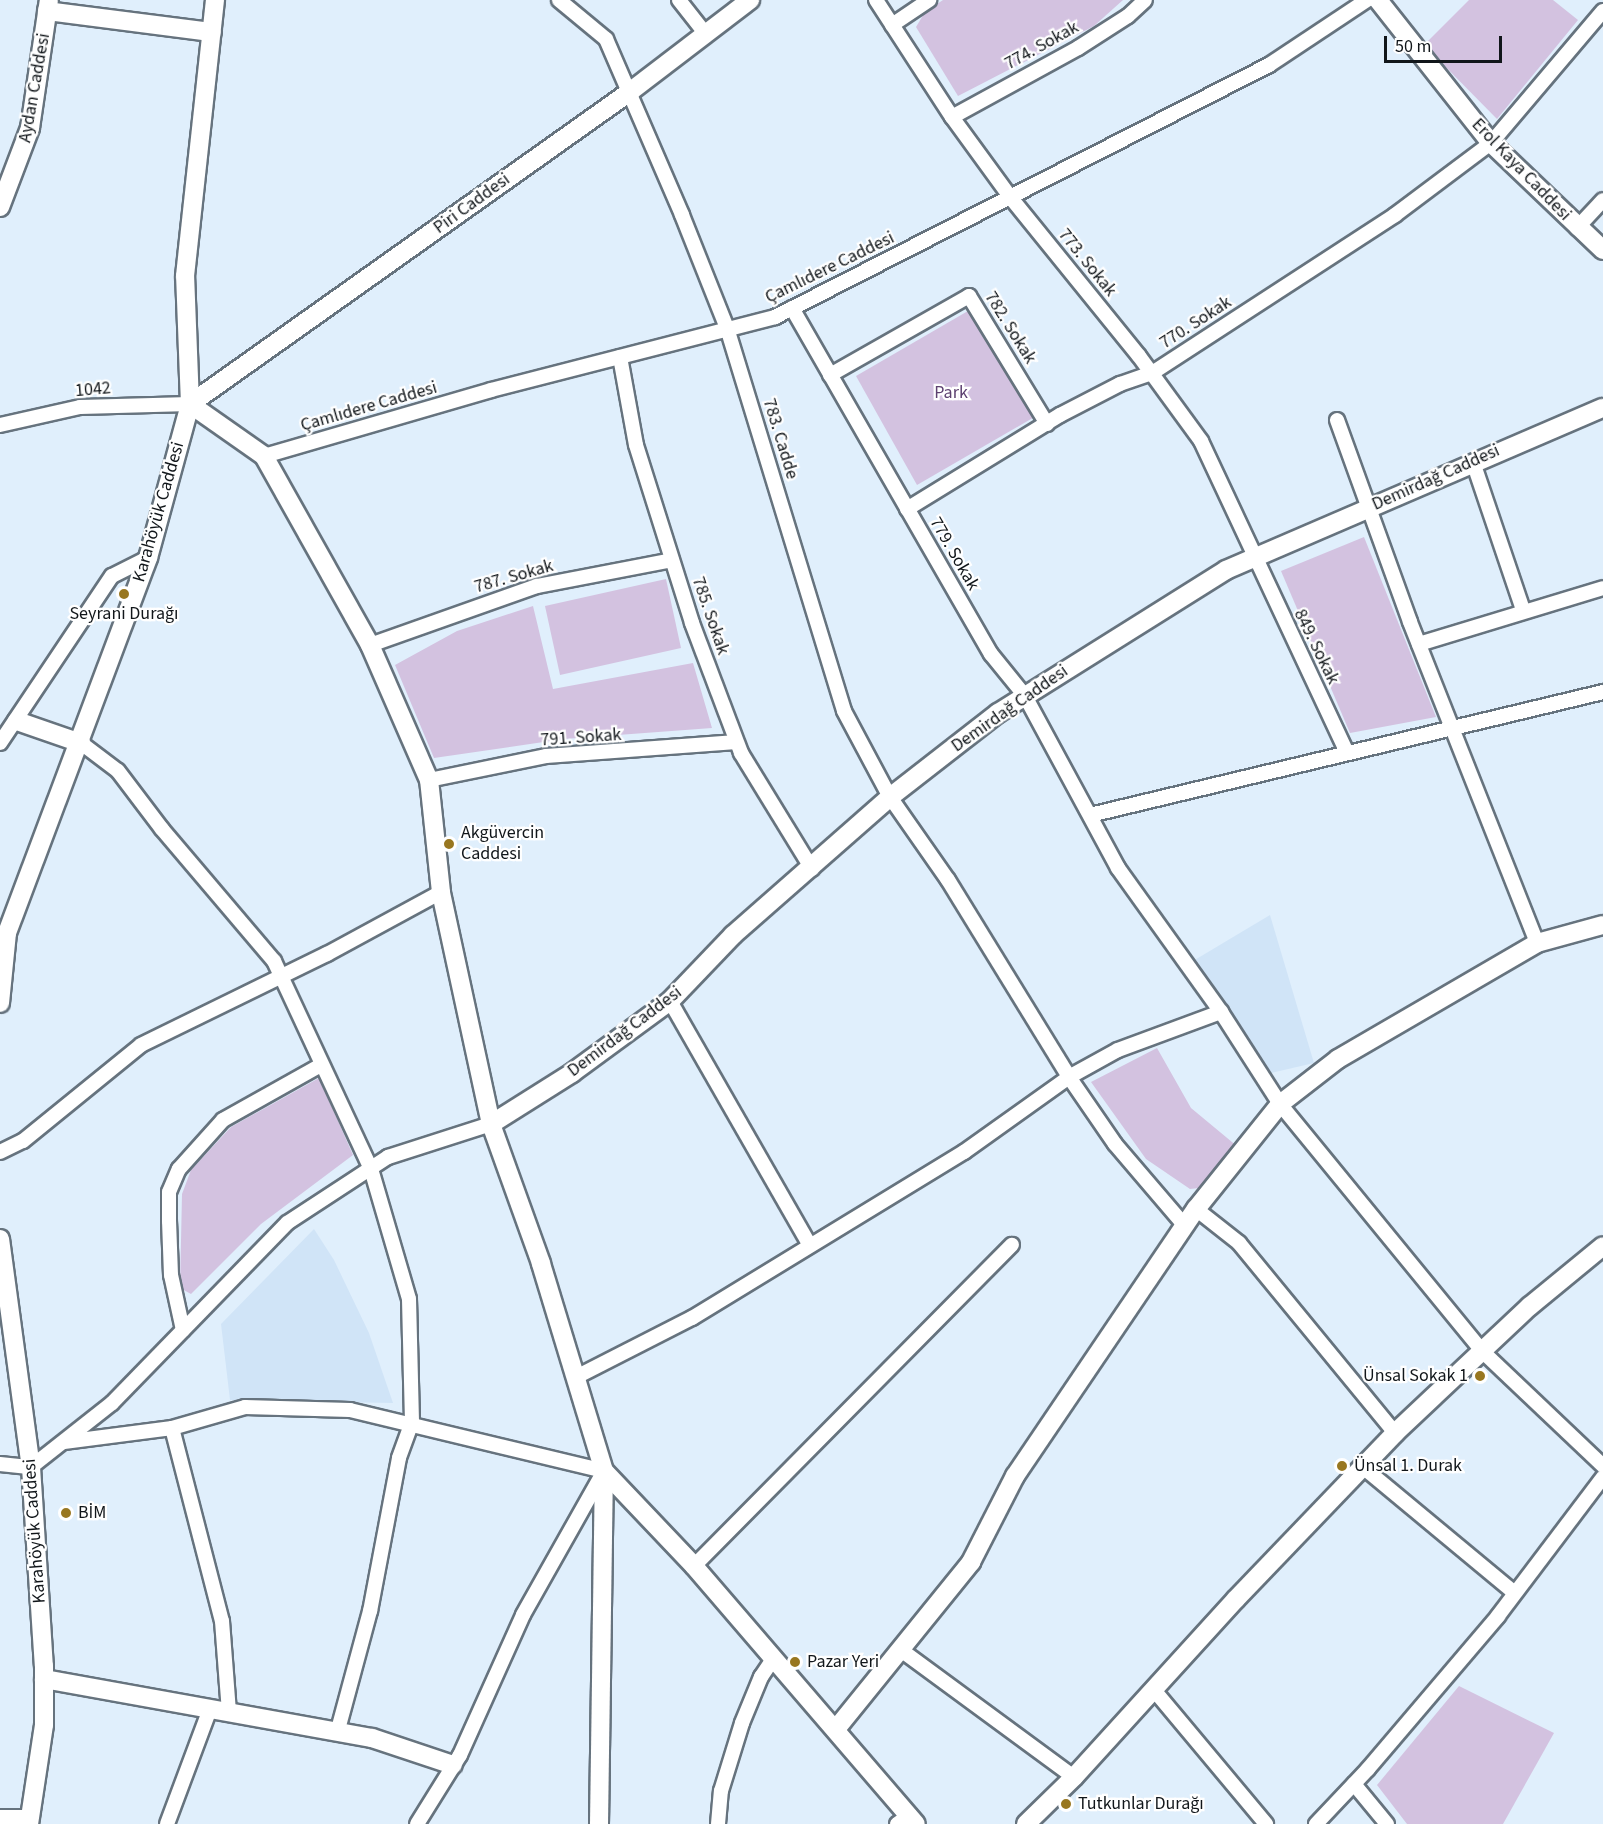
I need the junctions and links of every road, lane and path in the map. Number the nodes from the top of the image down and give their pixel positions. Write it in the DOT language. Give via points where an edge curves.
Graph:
graph roads {
  1 [pos="215,0"];
  2 [pos="559,0"];
  3 [pos="679,0"];
  4 [pos="750,0"];
  5 [pos="876,0"];
  6 [pos="929,0"];
  7 [pos="1145,0"];
  8 [pos="1367,0"];
  9 [pos="1378,0"];
  10 [pos="48,6"];
  11 [pos="1603,10"];
  12 [pos="892,25"];
  13 [pos="212,32"];
  14 [pos="705,33"];
  15 [pos="632,91"];
  16 [pos="952,117"];
  17 [pos="1491,143"];
  18 [pos="1011,198"];
  19 [pos="1603,200"];
  20 [pos="0,207"];
  21 [pos="1577,228"];
  22 [pos="1603,250"];
  23 [pos="792,308"];
  24 [pos="727,328"];
  25 [pos="620,357"];
  26 [pos="1152,373"];
  27 [pos="830,375"];
  28 [pos="190,404"];
  29 [pos="1603,408"];
  30 [pos="1337,420"];
  31 [pos="1047,424"];
  32 [pos="0,425"];
  33 [pos="264,456"];
  34 [pos="1473,462"];
  35 [pos="1367,508"];
  36 [pos="907,509"];
  37 [pos="148,558"];
  38 [pos="1254,558"];
  39 [pos="672,560"];
  40 [pos="1603,588"];
  41 [pos="1523,610"];
  42 [pos="1419,644"];
  43 [pos="370,645"];
  44 [pos="1603,692"];
  45 [pos="1024,696"];
  46 [pos="17,721"];
  47 [pos="1454,728"];
  48 [pos="736,742"];
  49 [pos="0,743"];
  50 [pos="81,743"];
  51 [pos="1347,752"];
  52 [pos="429,780"];
  53 [pos="890,797"];
  54 [pos="1090,815"];
  55 [pos="812,869"];
  56 [pos="441,892"];
  57 [pos="1603,925"];
  58 [pos="1537,944"];
  59 [pos="280,975"];
  60 [pos="670,1001"];
  61 [pos="0,1003"];
  62 [pos="1221,1012"];
  63 [pos="321,1065"];
  64 [pos="1070,1077"];
  65 [pos="1280,1104"];
  66 [pos="491,1124"];
  67 [pos="0,1152"];
  68 [pos="370,1169"];
  69 [pos="1196,1209"];
  70 [pos="1185,1226"];
  71 [pos="0,1239"];
  72 [pos="810,1245"];
  73 [pos="1012,1245"];
  74 [pos="1603,1246"];
  75 [pos="183,1330"];
  76 [pos="1482,1351"];
  77 [pos="576,1377"];
  78 [pos="412,1422"];
  79 [pos="172,1428"];
  80 [pos="1395,1433"];
  81 [pos="64,1442"];
  82 [pos="0,1464"];
  83 [pos="1603,1466"];
  84 [pos="31,1467"];
  85 [pos="1363,1467"];
  86 [pos="604,1471"];
  87 [pos="1603,1477"];
  88 [pos="694,1566"];
  89 [pos="1515,1593"];
  90 [pos="901,1650"];
  91 [pos="774,1658"];
  92 [pos="44,1679"];
  93 [pos="1154,1690"];
  94 [pos="210,1709"];
  95 [pos="229,1713"];
  96 [pos="836,1730"];
  97 [pos="337,1733"];
  98 [pos="453,1766"];
  99 [pos="1074,1777"];
  100 [pos="1354,1784"];
  101 [pos="0,1817"];
  102 [pos="30,1820"];
  103 [pos="908,1821"];
  104 [pos="168,1824"];
  105 [pos="417,1824"];
  106 [pos="599,1824"];
  107 [pos="718,1824"];
  108 [pos="1026,1824"];
  109 [pos="1266,1824"];
  110 [pos="1316,1824"];
  111 [pos="1387,1824"];
  1 -- 13 [label="street, Karahöyük Caddesi"];
  2 -- 15 [label="street, 783. Cadde" via="606,39"];
  3 -- 14 [label="street"];
  4 -- 14 [label="street, Piri Caddesi"];
  5 -- 12 [label="street, 773. Sokak"];
  6 -- 12 [label="street"];
  7 -- 16 [label="street, 774. Sokak" via="1128,16 1078,48"];
  8 -- 18 [label="street, Çamlıdere Caddesi" via="1269,65"];
  9 -- 17 [label="street, Erol Kaya Caddesi"];
  10 -- 13 [label="street"];
  10 -- 20 [label="street, Aydan Caddesi" via="30,128"];
  11 -- 17 [label="street, 770. Sokak"];
  12 -- 16 [label="street, 773. Sokak"];
  13 -- 28 [label="street, Karahöyük Caddesi" via="185,276"];
  14 -- 15 [label="street, Piri Caddesi"];
  15 -- 24 [label="street, 783. Cadde" via="659,168"];
  15 -- 28 [label="street, Piri Caddesi"];
  16 -- 18 [label="street, 773. Sokak"];
  17 -- 21 [label="street, Erol Kaya Caddesi"];
  17 -- 26 [label="street, 770. Sokak" via="1395,215"];
  18 -- 23 [label="street, Çamlıdere Caddesi"];
  18 -- 26 [label="street, 773. Sokak"];
  19 -- 21 [label="street"];
  21 -- 22 [label="street, Erol Kaya Caddesi"];
  23 -- 24 [label="street, Çamlıdere Caddesi" via="775,317"];
  23 -- 27 [label="street, 779. Sokak"];
  24 -- 25 [label="street, Çamlıdere Caddesi"];
  24 -- 53 [label="street, 783. Cadde" via="844,711"];
  25 -- 33 [label="street, Çamlıdere Caddesi"];
  25 -- 39 [label="street, 785. Sokak" via="636,445"];
  26 -- 31 [label="street, 770. Sokak" via="1120,384"];
  26 -- 38 [label="street, 773. Sokak" via="1201,441"];
  27 -- 31 [label="street, 782. Sokak" via="969,296"];
  27 -- 36 [label="street, 779. Sokak"];
  28 -- 32 [label="street, 1042" via="80,407"];
  28 -- 33 [label="street"];
  28 -- 37 [label="street, Karahöyük Caddesi"];
  29 -- 34 [label="street, Demirdağ Caddesi"];
  30 -- 35 [label="street"];
  31 -- 36 [label="street, 770. Sokak"];
  33 -- 43 [label="street"];
  34 -- 35 [label="street, Demirdağ Caddesi"];
  34 -- 41 [label="street"];
  35 -- 38 [label="street, Demirdağ Caddesi"];
  35 -- 42 [label="street"];
  36 -- 45 [label="street, 779. Sokak" via="991,654"];
  37 -- 46 [label="street" via="112,576"];
  37 -- 50 [label="street, Karahöyük Caddesi"];
  38 -- 45 [label="street, Demirdağ Caddesi" via="1226,570"];
  38 -- 51 [label="street, 849. Sokak"];
  39 -- 43 [label="street, 787. Sokak" via="537,586"];
  39 -- 48 [label="street, 785. Sokak"];
  40 -- 41 [label="street"];
  41 -- 42 [label="street"];
  42 -- 47 [label="street"];
  43 -- 52 [label="street"];
  44 -- 47 [label="street"];
  45 -- 53 [label="street, Demirdağ Caddesi"];
  45 -- 54 [label="street, 779. Sokak"];
  46 -- 49 [label="street"];
  46 -- 50 [label="street"];
  47 -- 51 [label="street"];
  47 -- 58 [label="street"];
  48 -- 52 [label="street, 791. Sokak" via="546,756"];
  48 -- 55 [label="street, 785. Sokak"];
  50 -- 59 [label="street" via="118,771 274,961"];
  50 -- 61 [label="street, Karahöyük Caddesi" via="7,933"];
  51 -- 54 [label="street"];
  52 -- 56 [label="street"];
  53 -- 55 [label="street, Demirdağ Caddesi"];
  53 -- 64 [label="street, 783. Cadde" via="948,880"];
  54 -- 62 [label="street, 779. Sokak" via="1118,868"];
  55 -- 60 [label="street, Demirdağ Caddesi" via="734,935"];
  56 -- 59 [label="street"];
  56 -- 66 [label="street"];
  57 -- 58 [label="street"];
  58 -- 65 [label="street" via="1338,1059"];
  59 -- 63 [label="street"];
  59 -- 67 [label="street" via="141,1045 22,1141"];
  60 -- 66 [label="street, Demirdağ Caddesi" via="572,1073"];
  60 -- 72 [label="street"];
  62 -- 64 [label="street" via="1118,1050"];
  62 -- 65 [label="street, 779. Sokak"];
  63 -- 68 [label="street"];
  63 -- 75 [label="street" via="224,1120 179,1169 170,1192 169,1221 171,1275"];
  64 -- 70 [label="street, 783. Cadde" via="1115,1144"];
  64 -- 72 [label="street" via="964,1152"];
  65 -- 69 [label="street"];
  65 -- 76 [label="street, 779. Sokak"];
  66 -- 68 [label="street" via="388,1157"];
  66 -- 77 [label="street" via="541,1263"];
  68 -- 75 [label="street" via="287,1223"];
  68 -- 78 [label="street" via="409,1299"];
  69 -- 70 [label="street"];
  69 -- 80 [label="street" via="1239,1243"];
  70 -- 90 [label="street" via="1015,1476 971,1563"];
  71 -- 84 [label="street, Karahöyük Caddesi"];
  72 -- 77 [label="street" via="692,1318"];
  73 -- 88 [label="street"];
  74 -- 76 [label="street"];
  75 -- 81 [label="street" via="112,1403"];
  76 -- 80 [label="street"];
  76 -- 83 [label="street, 779. Sokak"];
  77 -- 86 [label="street"];
  78 -- 79 [label="street" via="350,1410 245,1407"];
  78 -- 86 [label="street"];
  78 -- 97 [label="street" via="399,1458 370,1611"];
  79 -- 81 [label="street"];
  79 -- 95 [label="street" via="222,1621"];
  80 -- 85 [label="street"];
  81 -- 84 [label="street"];
  82 -- 84 [label="street"];
  84 -- 92 [label="street, Karahöyük Caddesi"];
  85 -- 89 [label="street"];
  85 -- 93 [label="street"];
  86 -- 88 [label="street"];
  86 -- 98 [label="street" via="523,1615"];
  86 -- 106 [label="street"];
  87 -- 89 [label="street"];
  88 -- 91 [label="street"];
  89 -- 100 [label="street"];
  90 -- 96 [label="street"];
  90 -- 99 [label="street"];
  91 -- 96 [label="street"];
  91 -- 107 [label="street" via="761,1677 742,1723 721,1791"];
  92 -- 94 [label="street"];
  92 -- 102 [label="street, Karahöyük Caddesi" via="44,1725"];
  93 -- 99 [label="street"];
  93 -- 109 [label="street"];
  94 -- 95 [label="street"];
  94 -- 104 [label="street"];
  95 -- 97 [label="street"];
  96 -- 103 [label="street"];
  97 -- 98 [label="street" via="372,1738"];
  98 -- 105 [label="street"];
  99 -- 108 [label="street"];
  100 -- 110 [label="street"];
  100 -- 111 [label="street"];
  101 -- 102 [label="street"];
}
